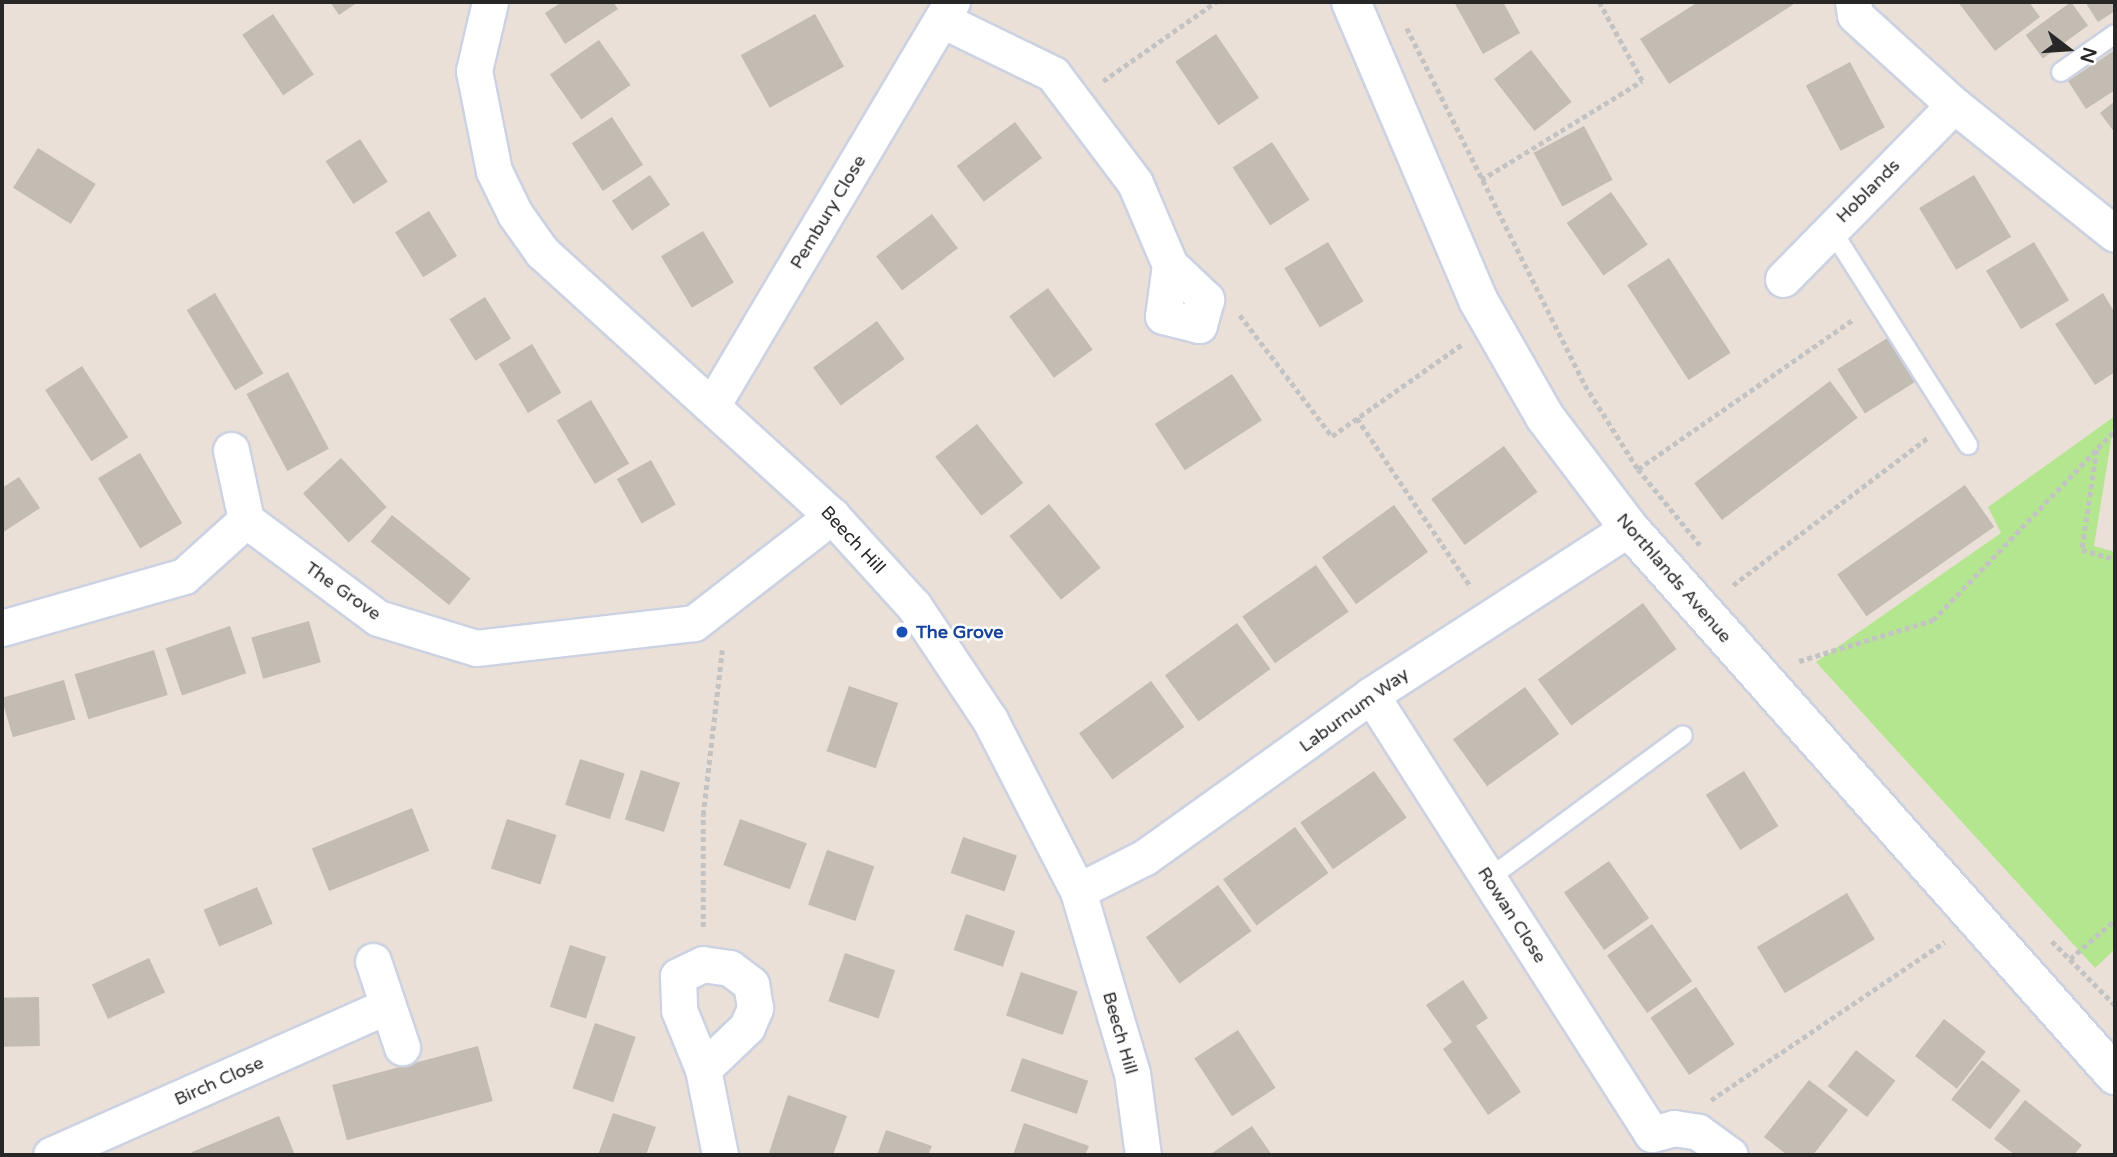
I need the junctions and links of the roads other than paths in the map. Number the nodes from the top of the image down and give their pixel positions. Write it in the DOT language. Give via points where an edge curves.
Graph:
graph roads {
  1 [pos="490,2"];
  2 [pos="1351,2"];
  3 [pos="1853,2"];
  4 [pos="947,11"];
  5 [pos="2115,34"];
  6 [pos="2061,72"];
  7 [pos="1954,105"];
  8 [pos="1831,229"];
  9 [pos="2115,234"];
  10 [pos="1783,279"];
  11 [pos="1206,299"];
  12 [pos="713,404"];
  13 [pos="1968,445"];
  14 [pos="232,450"];
  15 [pos="832,516"];
  16 [pos="246,520"];
  17 [pos="1629,528"];
  18 [pos="2,628"];
  19 [pos="1371,695"];
  20 [pos="1683,735"];
  21 [pos="1488,879"];
  22 [pos="1078,891"];
  23 [pos="373,961"];
  24 [pos="388,1006"];
  25 [pos="402,1047"];
  26 [pos="704,1069"];
  27 [pos="2115,1075"];
  28 [pos="1657,1139"];
  29 [pos="51,1155"];
  30 [pos="720,1155"];
  31 [pos="1143,1155"];
  32 [pos="1730,1155"];
  1 -- 12 [label="street, Beech Hill" via="474,71 494,171 515,214 542,252"];
  2 -- 17 [label="street, Northlands Avenue" via="1491,323 1545,417"];
  3 -- 7 [label="street" via="1855,15"];
  4 -- 11 [label="street, Pembury Close" via="1053,74 1135,183 1170,265"];
  4 -- 12 [label="street, Pembury Close"];
  5 -- 6 [label="lane"];
  7 -- 8 [label="street, Hoblands"];
  7 -- 9 [label="street"];
  8 -- 10 [label="street, Hoblands"];
  8 -- 13 [label="lane"];
  12 -- 15 [label="street, Beech Hill"];
  14 -- 16 [label="street"];
  15 -- 16 [label="street, The Grove" via="694,623 476,648 378,618"];
  15 -- 22 [label="street, Beech Hill" via="914,606 990,720"];
  16 -- 18 [label="street" via="184,576"];
  17 -- 19 [label="street, Laburnum Way"];
  17 -- 27 [label="street, Northlands Avenue"];
  19 -- 21 [label="street, Rowan Close"];
  19 -- 22 [label="street, Laburnum Way" via="1145,858"];
  20 -- 21 [label="lane"];
  21 -- 28 [label="street, Rowan Close"];
  22 -- 31 [label="street, Beech Hill" via="1132,1073"];
  23 -- 24 [label="street"];
  24 -- 25 [label="street"];
  24 -- 29 [label="street, Birch Close"];
  26 -- 26 [label="street" via="679,1010 678,976 703,964 730,968 751,984 755,1008 747,1027"];
  26 -- 30 [label="street"];
  28 -- 32 [label="street" via="1710,1138"];
}
